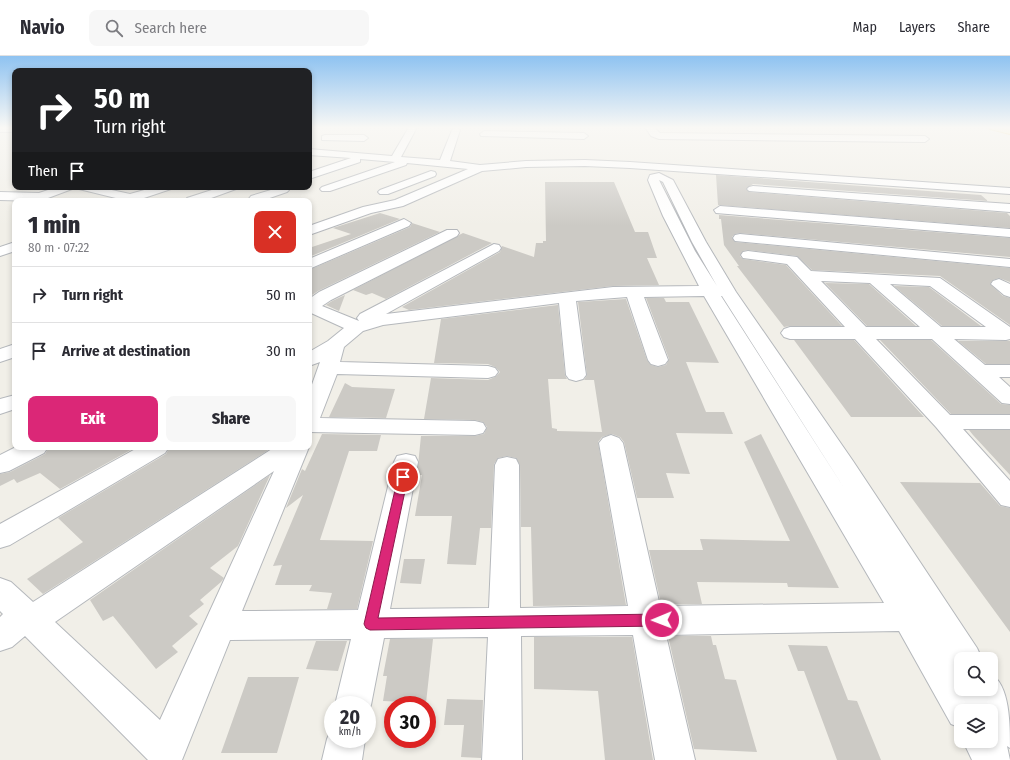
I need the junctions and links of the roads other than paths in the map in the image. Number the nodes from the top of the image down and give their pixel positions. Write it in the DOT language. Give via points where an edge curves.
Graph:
graph roads {
  1 [pos="358,160"];
  2 [pos="409,160"];
  3 [pos="450,160"];
  4 [pos="537,160"];
  5 [pos="631,160"];
  6 [pos="449,164"];
  7 [pos="480,168"];
  8 [pos="663,172"];
  9 [pos="312,175"];
  10 [pos="12,186"];
  11 [pos="326,189"];
  12 [pos="753,189"];
  13 [pos="59,190"];
  14 [pos="96,190"];
  15 [pos="157,190"];
  16 [pos="223,190"];
  17 [pos="283,190"];
  18 [pos="993,190"];
  19 [pos="1010,191"];
  20 [pos="0,192"];
  21 [pos="384,192"];
  22 [pos="0,196"];
  23 [pos="40,196"];
  24 [pos="45,198"];
  25 [pos="131,198"];
  26 [pos="200,198"];
  27 [pos="258,198"];
  28 [pos="1010,200"];
  29 [pos="1010,208"];
  30 [pos="720,210"];
  31 [pos="316,217"];
  32 [pos="335,222"];
  33 [pos="404,223"];
  34 [pos="312,230"];
  35 [pos="452,233"];
  36 [pos="1010,233"];
  37 [pos="12,247"];
  38 [pos="494,248"];
  39 [pos="0,252"];
  40 [pos="1010,262"];
  41 [pos="312,263"];
  42 [pos="808,276"];
  43 [pos="875,279"];
  44 [pos="718,291"];
  45 [pos="634,292"];
  46 [pos="567,297"];
  47 [pos="312,304"];
  48 [pos="312,307"];
  49 [pos="355,326"];
  50 [pos="938,333"];
  51 [pos="790,334"];
  52 [pos="861,334"];
  53 [pos="1007,335"];
  54 [pos="335,345"];
  55 [pos="12,351"];
  56 [pos="0,356"];
  57 [pos="312,358"];
  58 [pos="658,360"];
  59 [pos="328,368"];
  60 [pos="980,371"];
  61 [pos="1010,371"];
  62 [pos="488,372"];
  63 [pos="576,375"];
  64 [pos="1010,398"];
  65 [pos="12,401"];
  66 [pos="0,407"];
  67 [pos="312,410"];
  68 [pos="786,416"];
  69 [pos="810,416"];
  70 [pos="944,422"];
  71 [pos="1010,422"];
  72 [pos="312,425"];
  73 [pos="475,428"];
  74 [pos="611,443"];
  75 [pos="30,450"];
  76 [pos="152,450"];
  77 [pos="287,450"];
  78 [pos="296,450"];
  79 [pos="406,462"];
  80 [pos="0,465"];
  81 [pos="507,465"];
  82 [pos="1010,498"];
  83 [pos="0,537"];
  84 [pos="0,591"];
  85 [pos="907,617"];
  86 [pos="939,617"];
  87 [pos="28,618"];
  88 [pos="647,620"];
  89 [pos="504,622"];
  90 [pos="370,624"];
  91 [pos="220,626"];
  92 [pos="0,636"];
  93 [pos="962,652"];
  94 [pos="356,696"];
  95 [pos="988,696"];
  96 [pos="960,704"];
  97 [pos="1010,730"];
  98 [pos="344,748"];
  99 [pos="986,748"];
  100 [pos="164,756"];
  101 [pos="342,760"];
  102 [pos="502,760"];
  103 [pos="675,760"];
  104 [pos="993,760"];
  1 -- 9 [label="street"];
  2 -- 6 [label="street"];
  2 -- 11 [label="street"];
  3 -- 6 [label="street"];
  4 -- 7 [label="street" via="526,164"];
  5 -- 8 [label="street"];
  6 -- 7 [label="street"];
  6 -- 21 [label="street"];
  7 -- 32 [label="street" via="399,203 367,210"];
  8 -- 18 [label="street"];
  8 -- 44 [label="street" via="653,180 668,215"];
  10 -- 20 [label="street"];
  12 -- 29 [label="street"];
  13 -- 23 [label="street"];
  14 -- 25 [label="street"];
  15 -- 25 [label="street"];
  16 -- 26 [label="street"];
  17 -- 27 [label="street"];
  18 -- 19 [label="street"];
  18 -- 28 [label="street"];
  22 -- 23 [label="street"];
  23 -- 24 [label="street"];
  30 -- 36 [label="street"];
  31 -- 32 [label="street"];
  32 -- 34 [label="street"];
  33 -- 41 [label="street"];
  35 -- 47 [label="street"];
  37 -- 39 [label="street"];
  38 -- 49 [label="street"];
  40 -- 42 [label="street" via="744,246 788,258"];
  42 -- 43 [label="street"];
  42 -- 52 [label="street"];
  43 -- 50 [label="street"];
  43 -- 53 [label="street" via="937,282"];
  44 -- 45 [label="street"];
  44 -- 68 [label="street"];
  44 -- 69 [label="street"];
  45 -- 46 [label="street"];
  45 -- 58 [label="street"];
  46 -- 49 [label="street" via="381,320"];
  46 -- 63 [label="street"];
  48 -- 49 [label="street"];
  49 -- 54 [label="street"];
  50 -- 52 [label="street"];
  50 -- 53 [label="street"];
  50 -- 60 [label="street"];
  51 -- 52 [label="street"];
  52 -- 70 [label="street"];
  54 -- 57 [label="street"];
  54 -- 59 [label="street"];
  55 -- 56 [label="street"];
  59 -- 62 [label="street"];
  59 -- 67 [label="street"];
  60 -- 61 [label="street"];
  60 -- 64 [label="street"];
  65 -- 66 [label="street"];
  68 -- 69 [label="street"];
  68 -- 85 [label="street"];
  69 -- 86 [label="street"];
  70 -- 71 [label="street"];
  70 -- 82 [label="street"];
  72 -- 73 [label="street"];
  74 -- 88 [label="street"];
  75 -- 80 [label="street"];
  76 -- 83 [label="street"];
  77 -- 87 [label="street"];
  78 -- 91 [label="street"];
  79 -- 90 [label="street"];
  81 -- 89 [label="street"];
  84 -- 87 [label="street"];
  85 -- 86 [label="street"];
  85 -- 88 [label="street"];
  85 -- 96 [label="street"];
  86 -- 93 [label="street"];
  87 -- 92 [label="street"];
  87 -- 100 [label="street"];
  88 -- 89 [label="street"];
  88 -- 103 [label="street"];
  89 -- 90 [label="street"];
  89 -- 102 [label="street"];
  90 -- 91 [label="street"];
  90 -- 94 [label="street"];
  91 -- 100 [label="street"];
  95 -- 97 [label="street"];
  98 -- 101 [label="street"];
  99 -- 104 [label="street"];
}
